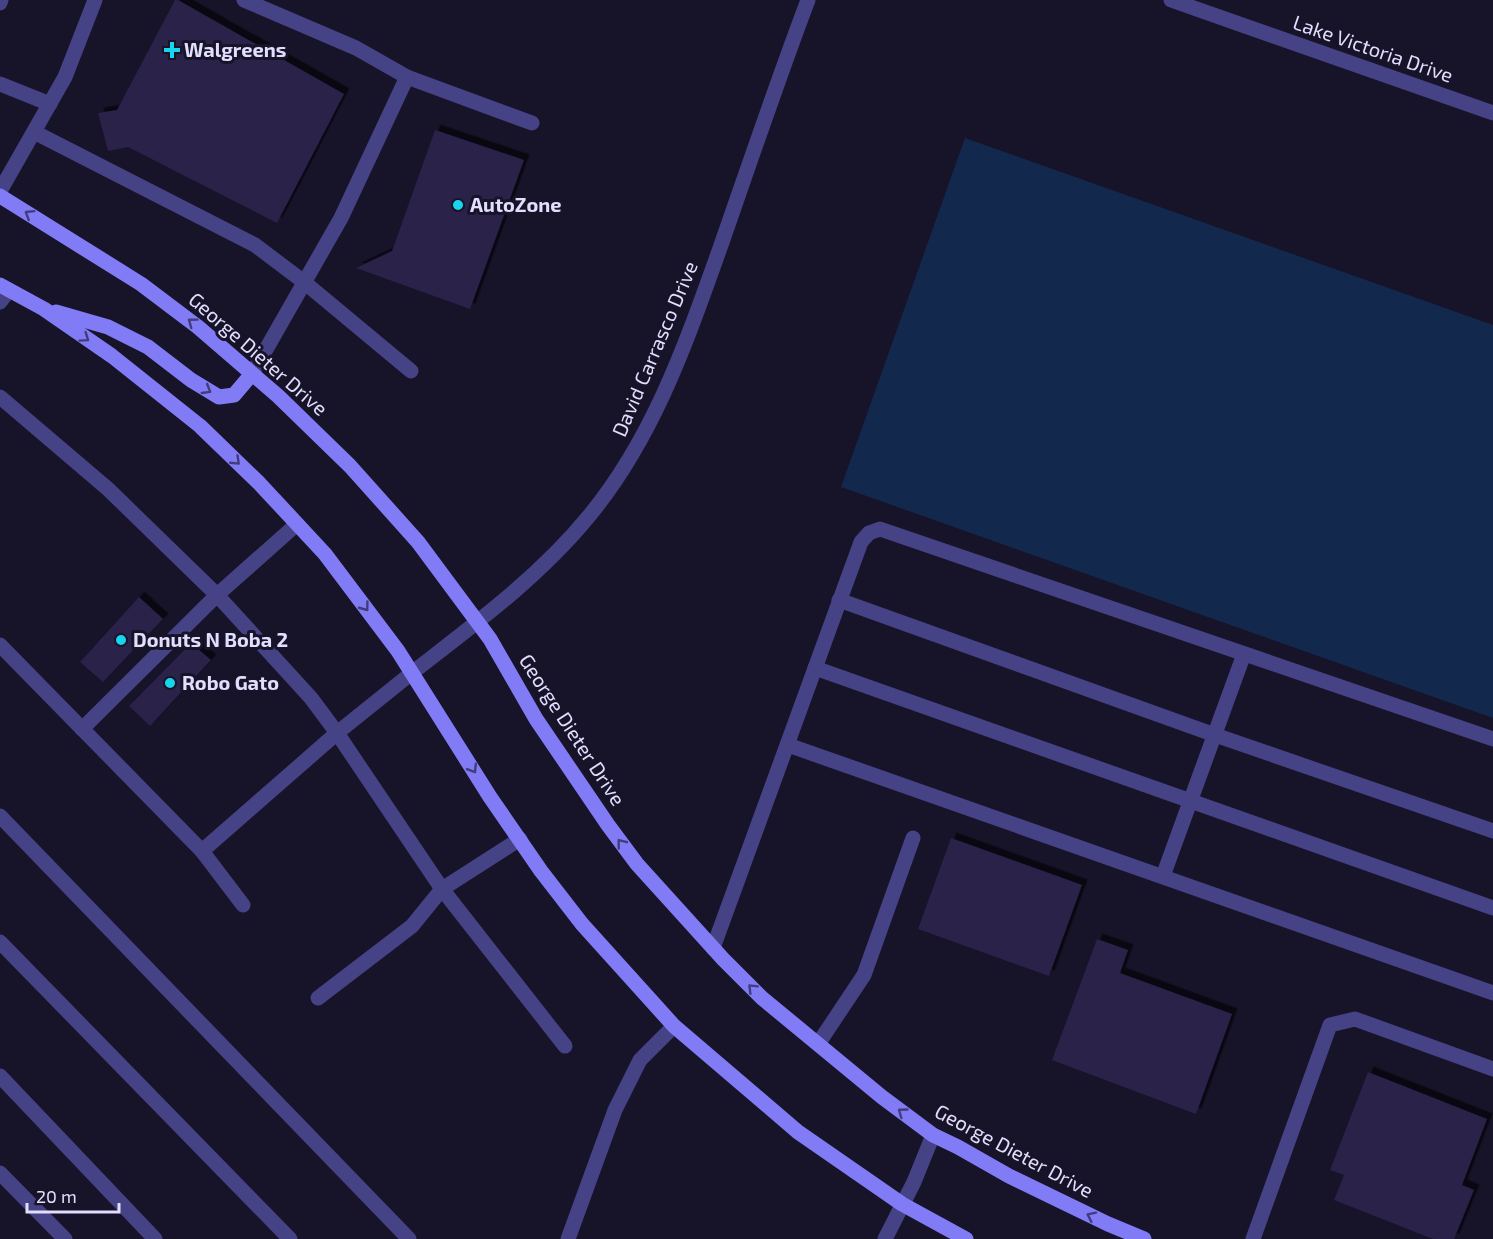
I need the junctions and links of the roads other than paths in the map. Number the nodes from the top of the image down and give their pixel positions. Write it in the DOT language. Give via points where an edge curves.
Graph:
graph roads {
  1 [pos="95,0"];
  2 [pos="244,0"];
  3 [pos="808,0"];
  4 [pos="1171,0"];
  5 [pos="1213,7"];
  6 [pos="408,77"];
  7 [pos="0,84"];
  8 [pos="50,104"];
  9 [pos="1493,113"];
  10 [pos="532,123"];
  11 [pos="34,132"];
  12 [pos="0,194"];
  13 [pos="304,282"];
  14 [pos="3,292"];
  15 [pos="44,309"];
  16 [pos="411,372"];
  17 [pos="252,374"];
  18 [pos="0,397"];
  19 [pos="297,524"];
  20 [pos="218,595"];
  21 [pos="839,600"];
  22 [pos="477,622"];
  23 [pos="0,645"];
  24 [pos="1245,654"];
  25 [pos="815,668"];
  26 [pos="412,672"];
  27 [pos="82,729"];
  28 [pos="338,733"];
  29 [pos="1215,735"];
  30 [pos="1493,740"];
  31 [pos="788,745"];
  32 [pos="1191,800"];
  33 [pos="0,816"];
  34 [pos="1493,831"];
  35 [pos="914,838"];
  36 [pos="520,839"];
  37 [pos="202,851"];
  38 [pos="1163,876"];
  39 [pos="442,889"];
  40 [pos="243,905"];
  41 [pos="1493,908"];
  42 [pos="0,942"];
  43 [pos="713,948"];
  44 [pos="1493,993"];
  45 [pos="318,998"];
  46 [pos="674,1026"];
  47 [pos="818,1044"];
  48 [pos="566,1046"];
  49 [pos="1493,1069"];
  50 [pos="0,1076"];
  51 [pos="933,1135"];
  52 [pos="0,1173"];
  53 [pos="902,1204"];
  54 [pos="65,1239"];
  55 [pos="155,1239"];
  56 [pos="291,1239"];
  57 [pos="409,1239"];
  58 [pos="568,1239"];
  59 [pos="885,1239"];
  60 [pos="966,1239"];
  61 [pos="1144,1239"];
  62 [pos="1253,1239"];
  1 -- 8 [label="street" via="65,77"];
  2 -- 6 [label="street" via="356,48"];
  3 -- 22 [label="street, David Carrasco Drive" via="698,310 655,415 632,457 590,515 517,591"];
  4 -- 5 [label="street, Lake Victoria Drive"];
  5 -- 9 [label="street, Lake Victoria Drive"];
  6 -- 10 [label="street"];
  6 -- 13 [label="street" via="341,218"];
  7 -- 8 [label="street"];
  8 -- 11 [label="street"];
  11 -- 12 [label="street"];
  11 -- 13 [label="street" via="255,245"];
  17 -- 12 [label="main road, George Dieter Drive, one-way" via="141,284"];
  13 -- 16 [label="street"];
  13 -- 17 [label="street"];
  14 -- 15 [label="main road"];
  15 -- 17 [label="main road, one-way" via="108,327 148,347 219,397 234,395"];
  15 -- 19 [label="main road, one-way" via="112,356 200,426"];
  17 -- 22 [label="main road, George Dieter Drive" via="350,466 418,542"];
  18 -- 20 [label="street" via="108,489"];
  19 -- 20 [label="street"];
  19 -- 26 [label="main road, one-way" via="325,554"];
  20 -- 27 [label="street"];
  20 -- 28 [label="street"];
  21 -- 24 [label="street" via="861,542 869,533 880,530"];
  21 -- 25 [label="street"];
  21 -- 29 [label="street"];
  22 -- 26 [label="street, David Carrasco Drive"];
  43 -- 22 [label="main road, George Dieter Drive, one-way" via="608,825"];
  23 -- 27 [label="street"];
  24 -- 29 [label="street"];
  24 -- 30 [label="street"];
  25 -- 31 [label="street"];
  25 -- 32 [label="street"];
  26 -- 28 [label="street, David Carrasco Drive"];
  26 -- 36 [label="main road, one-way"];
  27 -- 37 [label="street"];
  28 -- 37 [label="street, David Carrasco Drive"];
  28 -- 39 [label="street"];
  29 -- 32 [label="street"];
  29 -- 34 [label="street"];
  31 -- 38 [label="street"];
  31 -- 43 [label="street"];
  32 -- 38 [label="street"];
  32 -- 41 [label="street"];
  33 -- 57 [label="street"];
  35 -- 47 [label="street" via="864,975"];
  36 -- 39 [label="street"];
  36 -- 46 [label="main road" via="582,924"];
  37 -- 40 [label="street"];
  38 -- 44 [label="street"];
  39 -- 45 [label="street" via="412,926"];
  39 -- 48 [label="street"];
  42 -- 56 [label="street"];
  47 -- 43 [label="main road, George Dieter Drive, one-way" via="762,998"];
  46 -- 53 [label="main road" via="798,1132"];
  46 -- 58 [label="street" via="640,1060 615,1110"];
  51 -- 47 [label="main road, George Dieter Drive, one-way"];
  49 -- 62 [label="street" via="1355,1019 1330,1025"];
  50 -- 55 [label="street"];
  51 -- 53 [label="street"];
  61 -- 51 [label="main road, George Dieter Drive, one-way" via="1009,1176"];
  52 -- 54 [label="street"];
  53 -- 59 [label="street"];
  53 -- 60 [label="main road"];
}
